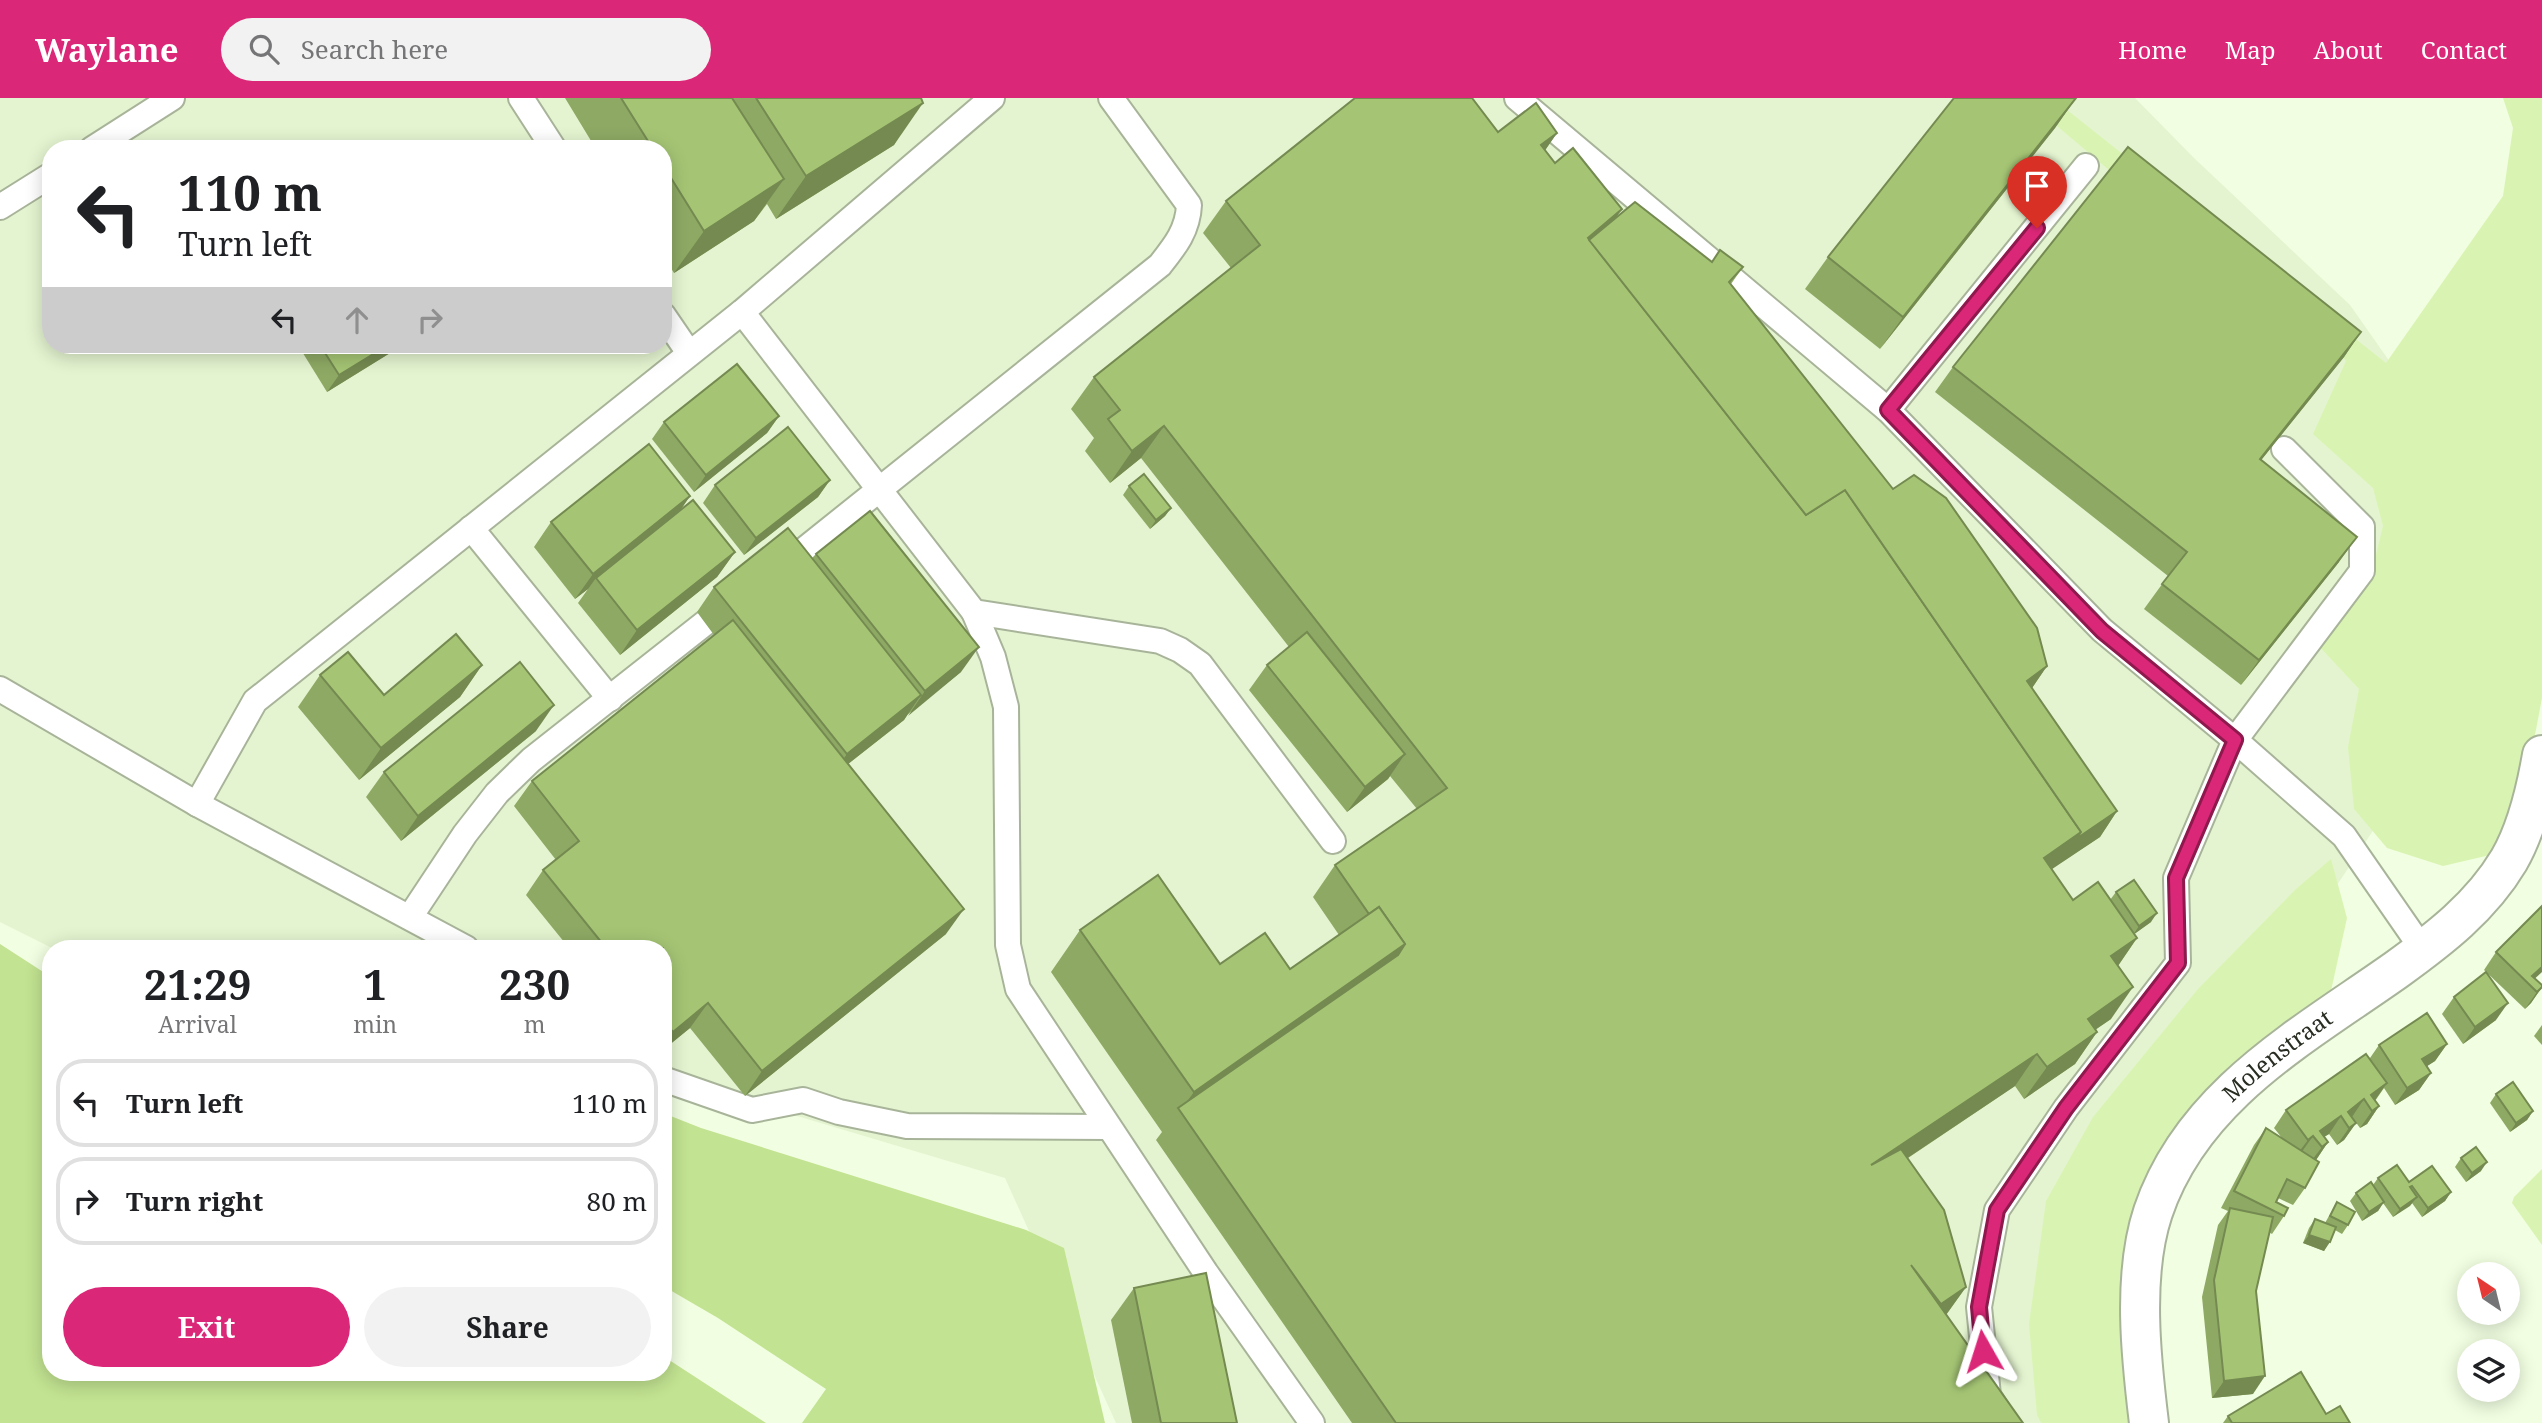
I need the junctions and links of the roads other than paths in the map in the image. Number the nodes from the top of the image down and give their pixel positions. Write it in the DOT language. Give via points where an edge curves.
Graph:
graph roads {
  1 [pos="172,98"];
  2 [pos="521,98"];
  3 [pos="1111,98"];
  4 [pos="1517,98"];
  5 [pos="979,102"];
  6 [pos="106,140"];
  7 [pos="548,140"];
  8 [pos="2086,166"];
  9 [pos="42,181"];
  10 [pos="0,207"];
  11 [pos="741,312"];
  12 [pos="672,329"];
  13 [pos="688,353"];
  14 [pos="1888,410"];
  15 [pos="2284,449"];
  16 [pos="879,490"];
  17 [pos="471,528"];
  18 [pos="800,553"];
  19 [pos="974,612"];
  20 [pos="705,623"];
  21 [pos="0,689"];
  22 [pos="610,698"];
  23 [pos="2235,740"];
  24 [pos="2542,755"];
  25 [pos="197,804"];
  26 [pos="1333,842"];
  27 [pos="410,917"];
  28 [pos="452,940"];
  29 [pos="2423,950"];
  30 [pos="672,1082"];
  31 [pos="1107,1127"];
  32 [pos="1312,1423"];
  33 [pos="2005,1423"];
  34 [pos="2149,1423"];
  1 -- 6 [label="lane"];
  2 -- 7 [label="lane"];
  3 -- 16 [label="lane" via="1189,205 1179,241 1160,265"];
  4 -- 14 [label="lane"];
  5 -- 11 [label="lane"];
  8 -- 14 [label="lane"];
  9 -- 10 [label="lane"];
  11 -- 13 [label="lane"];
  11 -- 16 [label="lane"];
  12 -- 13 [label="lane"];
  13 -- 17 [label="lane"];
  14 -- 23 [label="lane" via="2102,631"];
  15 -- 23 [label="lane" via="2362,527 2362,571"];
  16 -- 18 [label="lane"];
  16 -- 19 [label="lane"];
  17 -- 22 [label="lane"];
  17 -- 25 [label="lane" via="255,701"];
  19 -- 26 [label="lane" via="1160,641 1180,650 1200,664"];
  19 -- 31 [label="lane" via="993,657 1006,707 1008,945 1018,989"];
  20 -- 22 [label="lane"];
  21 -- 25 [label="lane"];
  22 -- 27 [label="lane" via="497,793"];
  23 -- 29 [label="lane" via="2344,836"];
  23 -- 33 [label="lane" via="2176,878 2178,963 2066,1108 1997,1210 1979,1307 1988,1395"];
  24 -- 29 [label="street, Molenstraat" via="2525,826 2509,860 2483,897"];
  25 -- 27 [label="lane"];
  27 -- 28 [label="lane"];
  29 -- 34 [label="street, Molenstraat" via="2240,1083 2185,1146 2152,1214 2143,1257 2141,1302"];
  30 -- 31 [label="lane" via="752,1110 803,1100 907,1126"];
  31 -- 32 [label="lane"];
}
